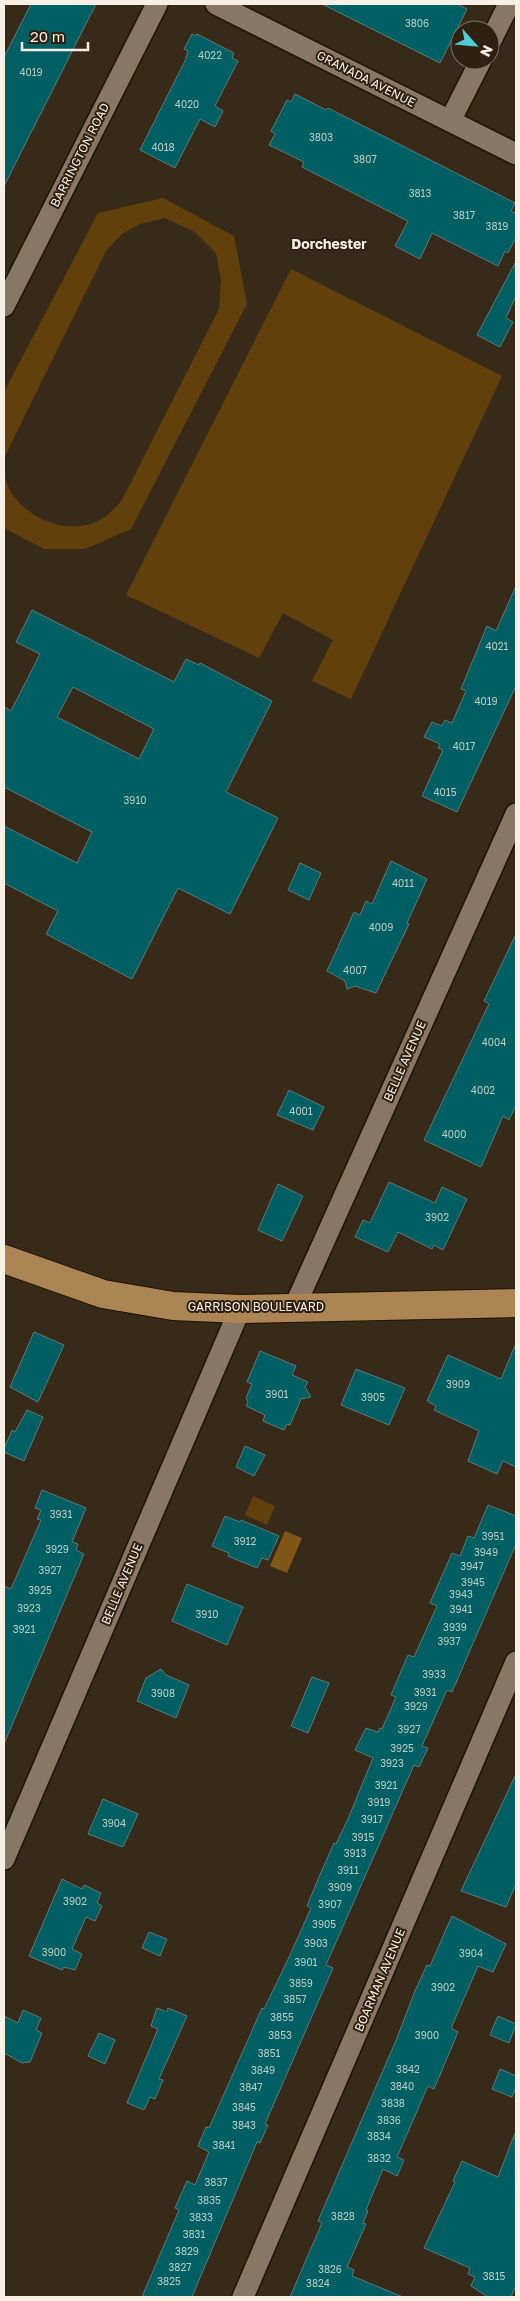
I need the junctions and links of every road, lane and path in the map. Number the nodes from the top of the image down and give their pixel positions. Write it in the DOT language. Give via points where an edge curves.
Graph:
graph roads {
  1 [pos="157,4"];
  2 [pos="216,4"];
  3 [pos="509,4"];
  4 [pos="500,22"];
  5 [pos="476,70"];
  6 [pos="450,121"];
  7 [pos="516,154"];
  8 [pos="4,306"];
  9 [pos="516,814"];
  10 [pos="4,1259"];
  11 [pos="516,1303"];
  12 [pos="294,1308"];
  13 [pos="240,1309"];
  14 [pos="516,1662"];
  15 [pos="4,1859"];
  16 [pos="243,2297"];
  1 -- 8 [label="street, BARRINGTON ROAD"];
  2 -- 6 [label="street, GRANADA AVENUE"];
  3 -- 4 [label="street"];
  5 -- 6 [label="street"];
  6 -- 7 [label="street, GRANADA AVENUE"];
  9 -- 12 [label="street, BELLE AVENUE"];
  10 -- 13 [label="main road, GARRISON BOULEVARD" via="74,1285 130,1300"];
  11 -- 12 [label="main road, GARRISON BOULEVARD"];
  12 -- 13 [label="main road, GARRISON BOULEVARD"];
  13 -- 15 [label="street, BELLE AVENUE"];
  14 -- 16 [label="street, BOARMAN AVENUE"];
}
